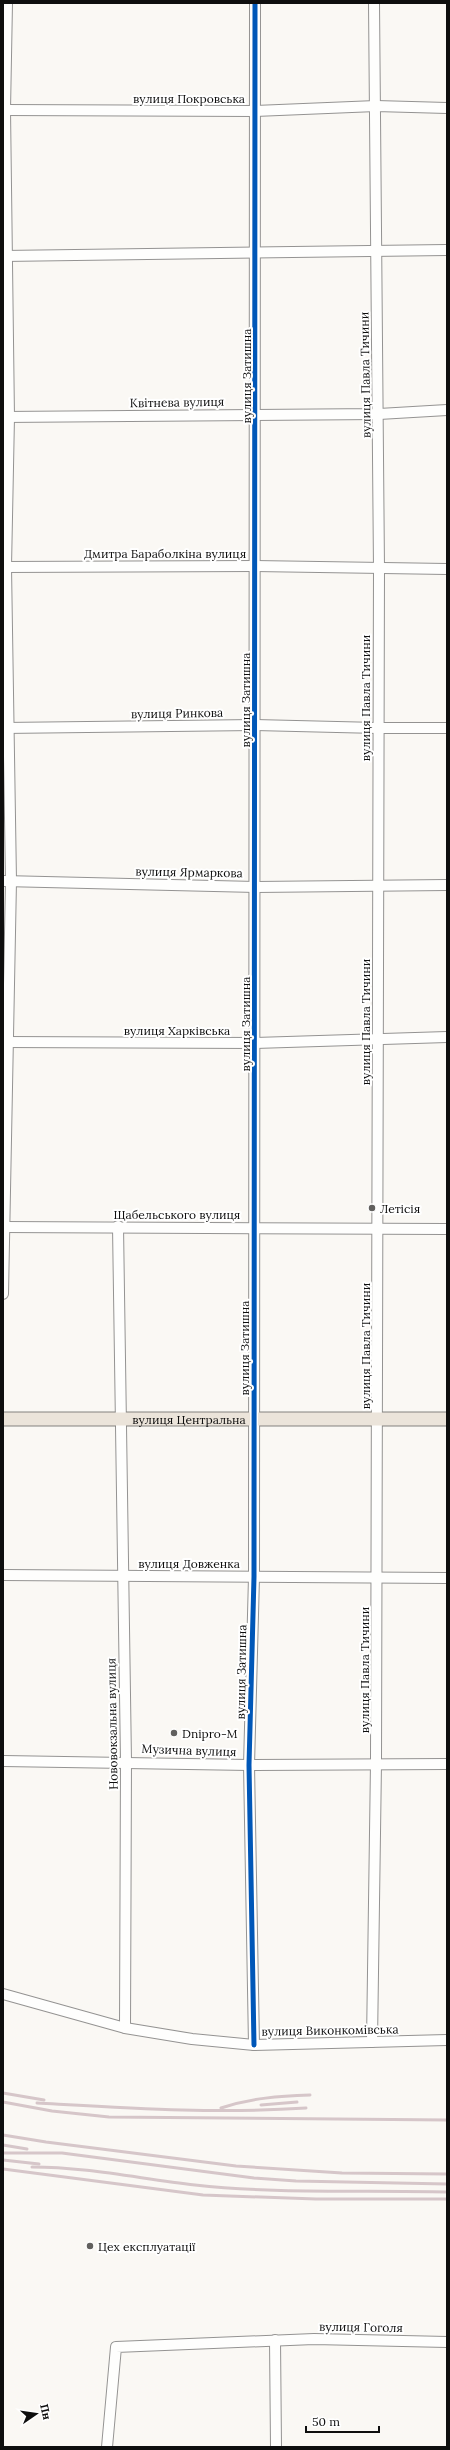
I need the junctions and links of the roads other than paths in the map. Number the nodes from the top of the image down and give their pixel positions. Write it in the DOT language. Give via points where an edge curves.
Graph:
graph roads {
  1 [pos="7,3"];
  2 [pos="255,3"];
  3 [pos="374,3"];
  4 [pos="376,106"];
  5 [pos="447,108"];
  6 [pos="4,110"];
  7 [pos="255,111"];
  8 [pos="447,250"];
  9 [pos="375,251"];
  10 [pos="255,252"];
  11 [pos="5,256"];
  12 [pos="447,410"];
  13 [pos="256,414"];
  14 [pos="378,414"];
  15 [pos="6,417"];
  16 [pos="255,566"];
  17 [pos="4,567"];
  18 [pos="379,569"];
  19 [pos="447,569"];
  20 [pos="255,725"];
  21 [pos="6,728"];
  22 [pos="378,728"];
  23 [pos="447,728"];
  24 [pos="7,881"];
  25 [pos="447,885"];
  26 [pos="256,887"];
  27 [pos="378,887"];
  28 [pos="447,1037"];
  29 [pos="378,1039"];
  30 [pos="5,1042"];
  31 [pos="255,1043"];
  32 [pos="118,1226"];
  33 [pos="3,1227"];
  34 [pos="254,1227"];
  35 [pos="378,1229"];
  36 [pos="447,1229"];
  37 [pos="3,1294"];
  38 [pos="3,1419"];
  39 [pos="254,1419"];
  40 [pos="378,1419"];
  41 [pos="447,1419"];
  42 [pos="121,1420"];
  43 [pos="3,1575"];
  44 [pos="122,1576"];
  45 [pos="254,1576"];
  46 [pos="377,1578"];
  47 [pos="447,1578"];
  48 [pos="3,1761"];
  49 [pos="126,1761"];
  50 [pos="376,1763"];
  51 [pos="447,1764"];
  52 [pos="249,1765"];
  53 [pos="3,1994"];
  54 [pos="125,2028"];
  55 [pos="447,2040"];
  56 [pos="372,2042"];
  57 [pos="254,2045"];
  58 [pos="275,2340"];
  59 [pos="447,2342"];
  60 [pos="107,2447"];
  61 [pos="276,2447"];
  1 -- 6 [label="street"];
  2 -- 7 [label="street, вулиця Затишна"];
  3 -- 4 [label="street, вулиця Павла Тичини"];
  4 -- 5 [label="street, вулиця Покровська"];
  4 -- 7 [label="street, вулиця Покровська"];
  4 -- 9 [label="street, вулиця Павла Тичини"];
  6 -- 7 [label="street, вулиця Покровська"];
  6 -- 11 [label="street"];
  7 -- 10 [label="street, вулиця Затишна"];
  8 -- 9 [label="street"];
  9 -- 10 [label="street"];
  9 -- 14 [label="street, вулиця Павла Тичини"];
  10 -- 11 [label="street"];
  10 -- 13 [label="street, вулиця Затишна"];
  11 -- 15 [label="street"];
  12 -- 14 [label="street, Квітнева вулиця"];
  13 -- 14 [label="street, Квітнева вулиця"];
  13 -- 15 [label="street, Квітнева вулиця"];
  13 -- 16 [label="street, вулиця Затишна"];
  14 -- 18 [label="street, вулиця Павла Тичини"];
  15 -- 17 [label="street"];
  16 -- 17 [label="street, Дмитра Бараболкіна вулиця"];
  16 -- 18 [label="street, Дмитра Бараболкіна вулиця"];
  16 -- 20 [label="street, вулиця Затишна"];
  17 -- 21 [label="street"];
  18 -- 19 [label="street, Дмитра Бараболкіна вулиця"];
  18 -- 22 [label="street, вулиця Павла Тичини"];
  20 -- 21 [label="street, вулиця Ринкова"];
  20 -- 22 [label="street, вулиця Ринкова"];
  20 -- 26 [label="street, вулиця Затишна"];
  21 -- 24 [label="street"];
  22 -- 23 [label="street, вулиця Ринкова"];
  22 -- 27 [label="street, вулиця Павла Тичини"];
  24 -- 26 [label="street, вулиця Ярмаркова"];
  24 -- 30 [label="street"];
  25 -- 27 [label="street, вулиця Ярмаркова"];
  26 -- 27 [label="street, вулиця Ярмаркова"];
  26 -- 31 [label="street, вулиця Затишна"];
  27 -- 29 [label="street, вулиця Павла Тичини"];
  28 -- 29 [label="street, вулиця Харківська"];
  29 -- 31 [label="street, вулиця Харківська"];
  29 -- 35 [label="street, вулиця Павла Тичини"];
  30 -- 31 [label="street, вулиця Харківська"];
  30 -- 33 [label="street"];
  31 -- 34 [label="street, вулиця Затишна"];
  32 -- 33 [label="street, Щабельського вулиця"];
  32 -- 34 [label="street, Щабельського вулиця"];
  32 -- 42 [label="street, Нововокзальна вулиця"];
  33 -- 37 [label="street"];
  34 -- 35 [label="street, Щабельського вулиця"];
  34 -- 39 [label="street, вулиця Затишна"];
  35 -- 36 [label="street, Щабельського вулиця"];
  35 -- 40 [label="street, вулиця Павла Тичини"];
  38 -- 42 [label="main road, вулиця Центральна"];
  39 -- 40 [label="main road, вулиця Центральна"];
  39 -- 42 [label="main road, вулиця Центральна"];
  39 -- 45 [label="street, вулиця Затишна"];
  40 -- 41 [label="main road, вулиця Центральна"];
  40 -- 46 [label="street, вулиця Павла Тичини"];
  42 -- 44 [label="street, Нововокзальна вулиця"];
  43 -- 44 [label="street, вулиця Довженка"];
  44 -- 45 [label="street, вулиця Довженка"];
  44 -- 49 [label="street, Нововокзальна вулиця"];
  45 -- 46 [label="street, вулиця Довженка"];
  45 -- 52 [label="street, вулиця Затишна"];
  46 -- 47 [label="street, вулиця Довженка"];
  46 -- 50 [label="street, вулиця Павла Тичини"];
  48 -- 49 [label="street, Музична вулиця"];
  49 -- 52 [label="street, Музична вулиця"];
  49 -- 54 [label="street, Нововокзальна вулиця"];
  50 -- 51 [label="street, Музична вулиця"];
  50 -- 52 [label="street, Музична вулиця"];
  50 -- 56 [label="street, вулиця Павла Тичини"];
  52 -- 57 [label="street, вулиця Затишна"];
  53 -- 54 [label="street, вулиця Виконкомівська"];
  54 -- 57 [label="street, вулиця Виконкомівська" via="192,2039"];
  55 -- 56 [label="street, вулиця Виконкомівська"];
  56 -- 57 [label="street, вулиця Виконкомівська"];
  58 -- 59 [label="street, вулиця Гоголя"];
  58 -- 60 [label="street, вулиця Гоголя" via="116,2347"];
  58 -- 61 [label="street"];
}
